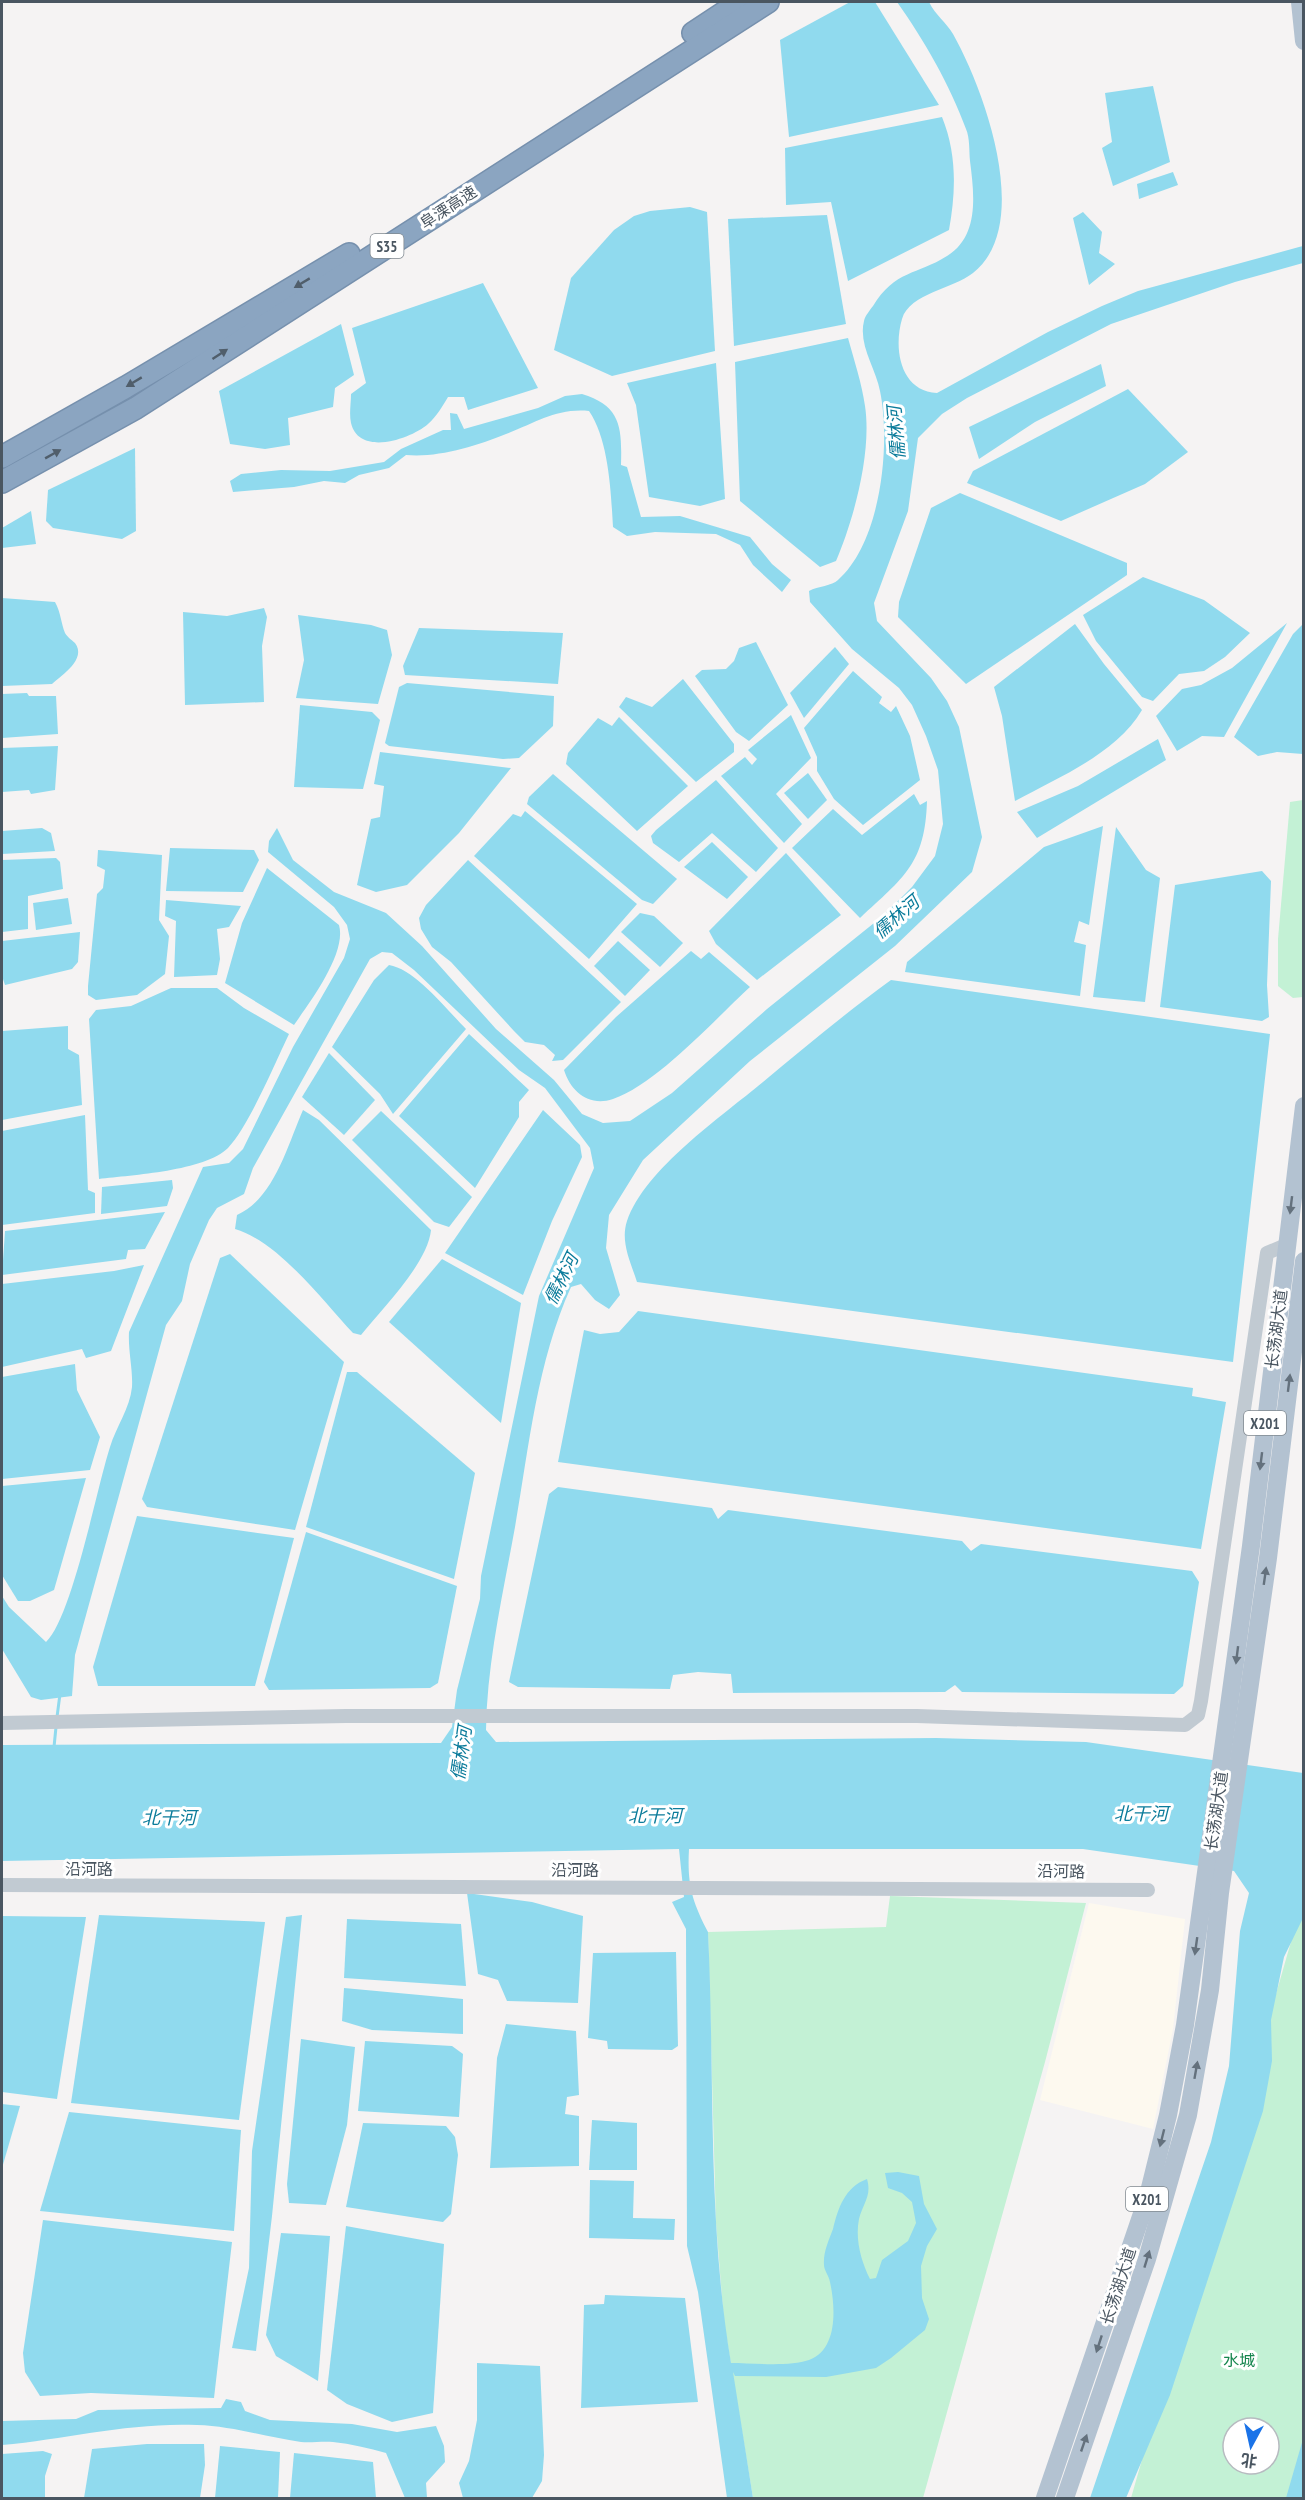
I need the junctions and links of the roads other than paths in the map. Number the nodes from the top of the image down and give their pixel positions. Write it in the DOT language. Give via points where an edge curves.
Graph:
graph roads {
  1 [pos="740,2"];
  2 [pos="768,2"];
  3 [pos="1300,2"];
  4 [pos="1304,41"];
  5 [pos="2,457"];
  6 [pos="2,482"];
  7 [pos="1304,1106"];
  8 [pos="1286,1245"];
  9 [pos="1304,1261"];
  10 [pos="2,1723"];
  11 [pos="1234,1739"];
  12 [pos="2,1886"];
  13 [pos="1148,1890"];
  14 [pos="1212,1891"];
  15 [pos="1045,2499"];
  16 [pos="1065,2499"];
  1 -- 5 [label="highway, 阜溧高速 / S35, one-way" via="439,201"];
  6 -- 2 [label="highway, 阜溧高速 / S35, one-way" via="135,408"];
  3 -- 4 [label="main road"];
  7 -- 8 [label="main road, 长荡湖大道 / X201, one-way"];
  8 -- 10 [label="street" via="1267,1253 1202,1701 1198,1715 1185,1725 917,1716 346,1716"];
  8 -- 11 [label="main road, 长荡湖大道 / X201, one-way"];
  11 -- 9 [label="main road, 长荡湖大道 / X201, one-way" via="1268,1558"];
  11 -- 14 [label="main road, 长荡湖大道 / X201"];
  12 -- 13 [label="street, 沿河路"];
  14 -- 15 [label="main road, 长荡湖大道 / X201, one-way" via="1148,2196"];
  16 -- 14 [label="main road, 长荡湖大道 / X201, one-way" via="1147,2259 1188,2115 1210,1990"];
}
